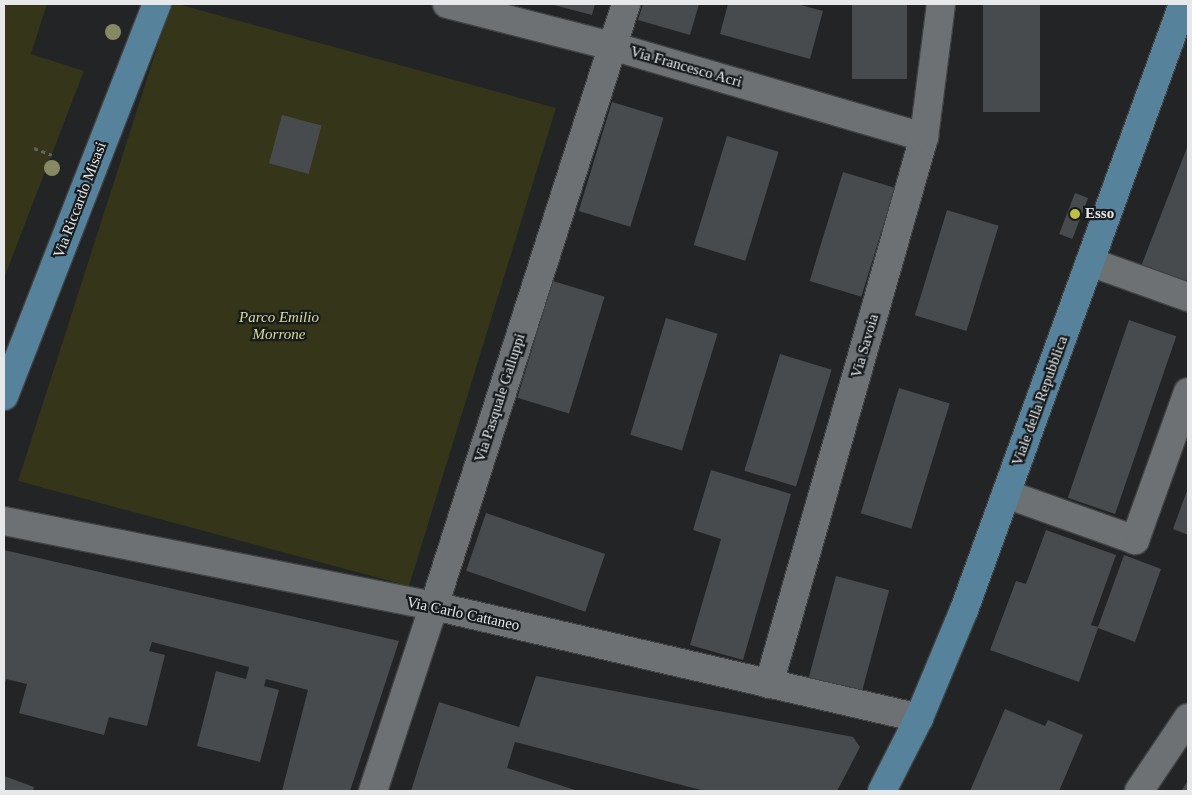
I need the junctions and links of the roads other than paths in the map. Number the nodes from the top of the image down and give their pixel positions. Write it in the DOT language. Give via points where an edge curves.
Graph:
graph roads {
  1 [pos="157,4"];
  2 [pos="447,4"];
  3 [pos="626,4"];
  4 [pos="941,4"];
  5 [pos="1183,4"];
  6 [pos="612,46"];
  7 [pos="924,137"];
  8 [pos="1090,262"];
  9 [pos="1188,297"];
  10 [pos="4,396"];
  11 [pos="1187,398"];
  12 [pos="1006,494"];
  13 [pos="4,521"];
  14 [pos="434,606"];
  15 [pos="769,684"];
  16 [pos="919,718"];
  17 [pos="1188,718"];
  18 [pos="373,791"];
  19 [pos="882,791"];
  20 [pos="1139,791"];
  1 -- 10 [label="main road, Via Riccardo Misasi"];
  2 -- 6 [label="street, Via Francesco Acri"];
  3 -- 6 [label="street, Via Pasquale Galluppi"];
  4 -- 7 [label="street, Via Savoia"];
  5 -- 8 [label="main road, Viale della Repubblica"];
  6 -- 7 [label="street, Via Francesco Acri"];
  6 -- 14 [label="street, Via Pasquale Galluppi"];
  7 -- 15 [label="street, Via Savoia"];
  8 -- 9 [label="street"];
  8 -- 12 [label="main road, Viale della Repubblica"];
  11 -- 12 [label="street" via="1135,540"];
  12 -- 16 [label="main road, Viale della Repubblica" via="964,610"];
  13 -- 14 [label="street, Via Carlo Cattaneo"];
  14 -- 15 [label="street, Via Carlo Cattaneo"];
  14 -- 18 [label="street, Via Pasquale Galluppi"];
  15 -- 16 [label="street, Via Carlo Cattaneo"];
  16 -- 19 [label="main road, Viale della Repubblica"];
  17 -- 20 [label="street"];
}
